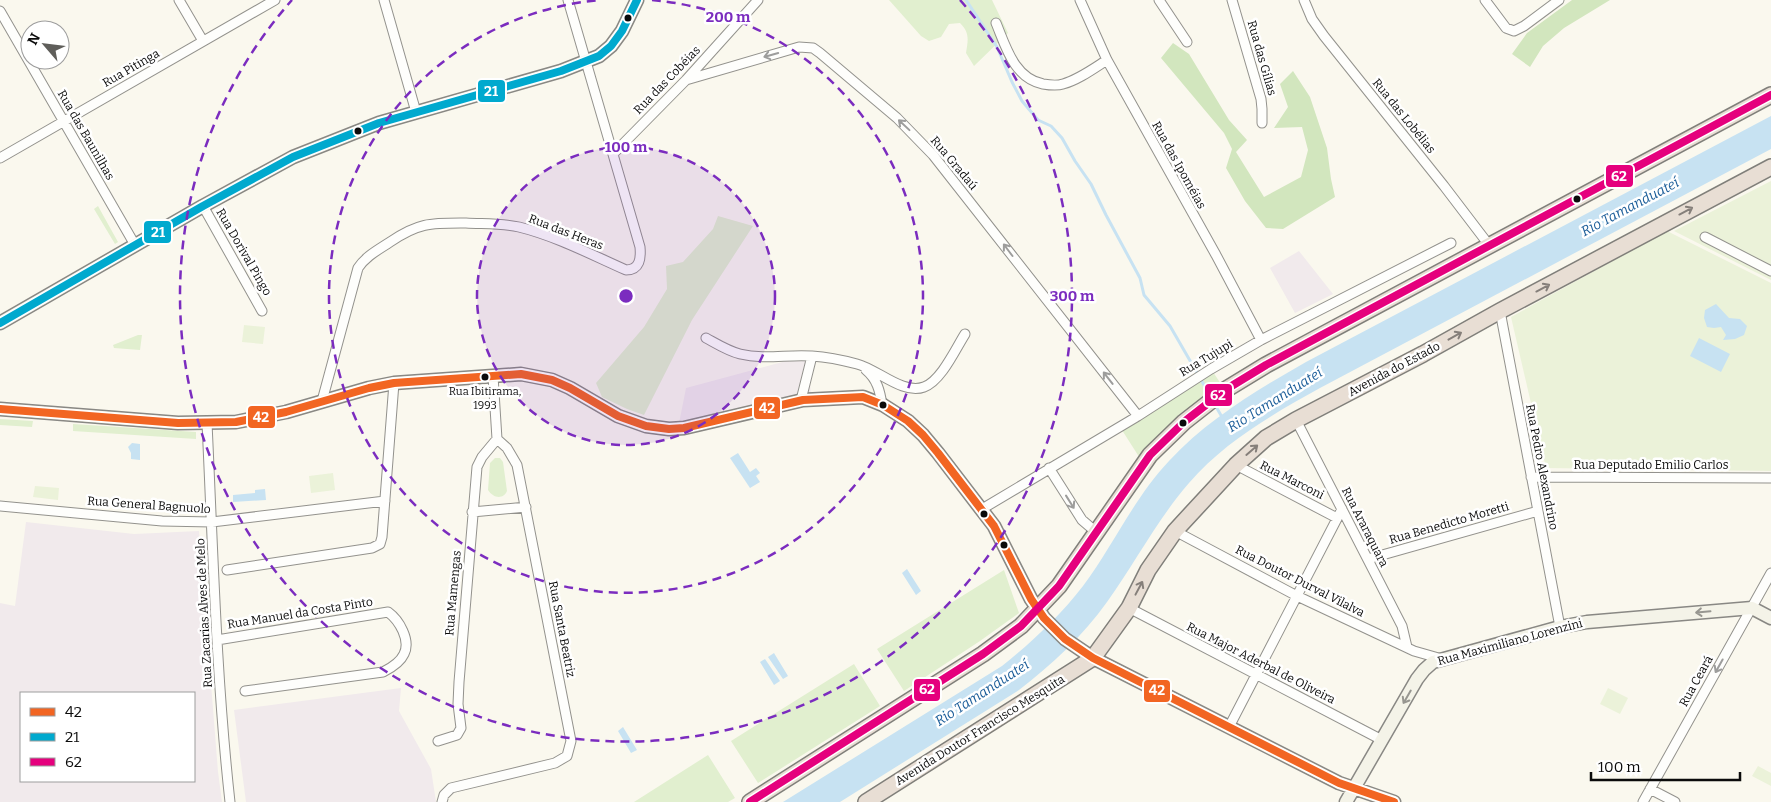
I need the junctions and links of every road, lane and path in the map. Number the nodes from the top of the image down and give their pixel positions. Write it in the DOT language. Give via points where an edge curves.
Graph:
graph roads {
  1 [pos="179,0"];
  2 [pos="275,0"];
  3 [pos="384,0"];
  4 [pos="568,0"];
  5 [pos="637,0"];
  6 [pos="758,0"];
  7 [pos="1080,0"];
  8 [pos="1159,0"];
  9 [pos="1232,0"];
  10 [pos="1304,0"];
  11 [pos="1484,0"];
  12 [pos="1559,0"];
  13 [pos="0,11"];
  14 [pos="996,23"];
  15 [pos="203,41"];
  16 [pos="1187,42"];
  17 [pos="1107,60"];
  18 [pos="586,61"];
  19 [pos="686,80"];
  20 [pos="1771,95"];
  21 [pos="416,112"];
  22 [pos="64,122"];
  23 [pos="1262,123"];
  24 [pos="612,154"];
  25 [pos="0,158"];
  26 [pos="1771,167"];
  27 [pos="203,206"];
  28 [pos="1705,237"];
  29 [pos="1452,243"];
  30 [pos="135,245"];
  31 [pos="1489,245"];
  32 [pos="1771,271"];
  33 [pos="262,310"];
  34 [pos="1500,311"];
  35 [pos="0,323"];
  36 [pos="965,334"];
  37 [pos="706,338"];
  38 [pos="1261,340"];
  39 [pos="812,356"];
  40 [pos="860,364"];
  41 [pos="492,376"];
  42 [pos="394,383"];
  43 [pos="801,400"];
  44 [pos="322,401"];
  45 [pos="882,405"];
  46 [pos="0,409"];
  47 [pos="1138,416"];
  48 [pos="1296,420"];
  49 [pos="207,423"];
  50 [pos="496,439"];
  51 [pos="1236,465"];
  52 [pos="1049,468"];
  53 [pos="1531,477"];
  54 [pos="1771,478"];
  55 [pos="385,501"];
  56 [pos="0,506"];
  57 [pos="526,506"];
  58 [pos="982,509"];
  59 [pos="1538,510"];
  60 [pos="472,512"];
  61 [pos="1339,514"];
  62 [pos="212,522"];
  63 [pos="1175,531"];
  64 [pos="1096,532"];
  65 [pos="1368,559"];
  66 [pos="227,570"];
  67 [pos="1771,573"];
  68 [pos="1297,596"];
  69 [pos="1129,608"];
  70 [pos="1752,608"];
  71 [pos="1041,614"];
  72 [pos="1771,618"];
  73 [pos="1560,627"];
  74 [pos="217,640"];
  75 [pos="1411,649"];
  76 [pos="1087,655"];
  77 [pos="1442,659"];
  78 [pos="1424,670"];
  79 [pos="1256,674"];
  80 [pos="245,691"];
  81 [pos="1230,727"];
  82 [pos="1382,740"];
  83 [pos="438,741"];
  84 [pos="1354,788"];
  85 [pos="1650,789"];
  86 [pos="230,802"];
  87 [pos="442,802"];
  88 [pos="750,802"];
  89 [pos="866,802"];
  90 [pos="1346,802"];
  91 [pos="1394,802"];
  92 [pos="1643,802"];
  93 [pos="1675,802"];
  1 -- 15 [label="street"];
  2 -- 15 [label="street, Rua Pitinga"];
  3 -- 21 [label="street"];
  4 -- 18 [label="street, Rua das Heras"];
  5 -- 18 [label="main road" via="611,46"];
  6 -- 19 [label="street, Rua das Cobéias"];
  7 -- 17 [label="street, Rua das Ipoméias"];
  8 -- 16 [label="street"];
  9 -- 23 [label="street, Rua das Gílias" via="1261,99"];
  10 -- 31 [label="street, Rua das Lobélias" via="1324,36"];
  11 -- 12 [label="street" via="1506,28 1514,31"];
  13 -- 22 [label="street, Rua das Baunilhas"];
  14 -- 17 [label="street" via="1019,71 1040,84 1061,85"];
  15 -- 22 [label="street, Rua Pitinga"];
  17 -- 38 [label="street, Rua das Ipoméias"];
  18 -- 21 [label="main road"];
  18 -- 24 [label="street, Rua das Heras"];
  19 -- 24 [label="street, Rua das Cobéias"];
  47 -- 19 [label="street, Rua Gradaú, one-way" via="933,155 897,118 814,48 799,47"];
  20 -- 31 [label="highway"];
  21 -- 27 [label="main road" via="293,157"];
  22 -- 25 [label="street, Rua Pitinga"];
  22 -- 30 [label="street, Rua das Baunilhas"];
  24 -- 44 [label="street, Rua das Heras" via="640,247 638,265 626,270 518,227 436,223 409,230 368,256 358,268"];
  34 -- 26 [label="highway, Avenida do Estado, one-way"];
  27 -- 30 [label="main road"];
  27 -- 33 [label="street, Rua Dorival Pingo"];
  28 -- 32 [label="street"];
  29 -- 38 [label="street, Rua Tujupi"];
  30 -- 35 [label="main road"];
  31 -- 64 [label="highway" via="1225,390 1184,422 1150,455"];
  48 -- 34 [label="highway, Avenida do Estado, one-way"];
  34 -- 53 [label="street, Rua Pedro Alexandrino"];
  36 -- 40 [label="street" via="940,375 921,388 902,386"];
  37 -- 39 [label="street" via="733,352 754,357"];
  38 -- 47 [label="street, Rua Tujupi"];
  39 -- 40 [label="street"];
  39 -- 43 [label="street"];
  40 -- 45 [label="street" via="876,382"];
  41 -- 42 [label="main road"];
  41 -- 43 [label="main road" via="521,374 540,377 570,388 618,416 646,426 669,429"];
  41 -- 50 [label="street"];
  42 -- 44 [label="main road"];
  42 -- 55 [label="street"];
  43 -- 45 [label="main road" via="849,396 863,397"];
  44 -- 49 [label="main road" via="258,419"];
  45 -- 58 [label="main road" via="901,415 923,435"];
  46 -- 49 [label="main road"];
  47 -- 52 [label="street, Rua Tujupi"];
  51 -- 48 [label="highway, Avenida do Estado, one-way" via="1266,438"];
  48 -- 61 [label="street, Rua Araraquara"];
  49 -- 62 [label="street, Rua Zacarias Alves de Melo"];
  50 -- 57 [label="street, Rua Santa Beatriz" via="507,448 517,465"];
  50 -- 60 [label="street, Rua Mamengas" via="477,468"];
  51 -- 61 [label="street, Rua Marconi"];
  51 -- 63 [label="highway, Avenida do Estado"];
  52 -- 58 [label="street, Rua Tujupi"];
  52 -- 64 [label="street, one-way" via="1082,520"];
  53 -- 54 [label="street, Rua Deputado Emilio Carlos"];
  53 -- 59 [label="street, Rua Pedro Alexandrino"];
  55 -- 62 [label="street, Rua General Bagnuolo"];
  55 -- 66 [label="street" via="381,541 375,547"];
  56 -- 62 [label="street, Rua General Bagnuolo"];
  57 -- 60 [label="street"];
  57 -- 87 [label="street, Rua Santa Beatriz" via="570,749 567,756 555,763 451,788 444,794"];
  58 -- 71 [label="main road" via="999,534"];
  59 -- 65 [label="street, Rua Benedicto Moretti"];
  59 -- 73 [label="street, Rua Pedro Alexandrino"];
  60 -- 83 [label="street, Rua Mamengas" via="459,682 461,728 457,735"];
  61 -- 65 [label="street, Rua Araraquara"];
  61 -- 68 [label="street"];
  62 -- 74 [label="street, Rua Zacarias Alves de Melo"];
  63 -- 68 [label="street, Rua Doutor Durval Vilalva"];
  69 -- 63 [label="highway, Avenida do Estado, one-way" via="1148,570"];
  64 -- 71 [label="highway"];
  65 -- 75 [label="street, Rua Araraquara"];
  67 -- 70 [label="street, Rua Ceará"];
  68 -- 75 [label="street, Rua Doutor Durval Vilalva"];
  68 -- 79 [label="street"];
  69 -- 76 [label="highway, Avenida do Estado"];
  69 -- 79 [label="street, Rua Major Aderbal de Oliveira"];
  70 -- 72 [label="main road"];
  70 -- 73 [label="main road, Rua Maximiliano Lorenzini, one-way"];
  70 -- 85 [label="street, Rua Ceará, one-way"];
  71 -- 76 [label="main road" via="1065,639"];
  71 -- 88 [label="highway"];
  73 -- 77 [label="main road, Rua Maximiliano Lorenzini"];
  74 -- 80 [label="street, Rua Manuel da Costa Pinto" via="388,612 402,629 407,645 404,655 383,672"];
  74 -- 86 [label="street, Rua Zacarias Alves de Melo"];
  75 -- 77 [label="street, Rua Doutor Durval Vilalva"];
  75 -- 78 [label="street"];
  76 -- 81 [label="main road"];
  76 -- 89 [label="highway, Avenida Doutor Francisco Mesquita"];
  77 -- 78 [label="main road, Rua Maximiliano Lorenzini"];
  78 -- 82 [label="main road, Rua Maximiliano Lorenzini, one-way"];
  79 -- 81 [label="street"];
  79 -- 82 [label="street, Rua Major Aderbal de Oliveira"];
  81 -- 84 [label="main road"];
  82 -- 84 [label="main road, Rua Maximiliano Lorenzini"];
  84 -- 90 [label="main road, Rua Maximiliano Lorenzini"];
  84 -- 91 [label="main road"];
  85 -- 92 [label="street, Rua Ceará"];
  85 -- 93 [label="street"];
}
